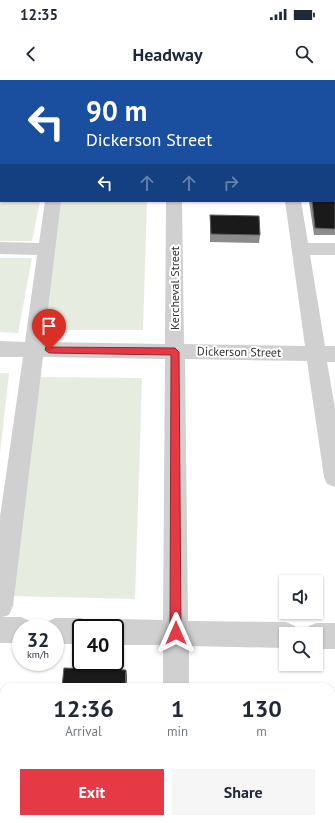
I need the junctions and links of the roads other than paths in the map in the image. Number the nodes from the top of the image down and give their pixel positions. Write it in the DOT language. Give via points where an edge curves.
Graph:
graph roads {
  1 [pos="53,202"];
  2 [pos="174,202"];
  3 [pos="293,202"];
  4 [pos="0,248"];
  5 [pos="47,249"];
  6 [pos="302,249"];
  7 [pos="335,249"];
  8 [pos="0,349"];
  9 [pos="34,349"];
  10 [pos="175,352"];
  11 [pos="325,354"];
  12 [pos="8,476"];
  13 [pos="335,477"];
  14 [pos="0,606"];
  15 [pos="0,630"];
  16 [pos="12,630"];
  17 [pos="124,632"];
  18 [pos="176,633"];
  19 [pos="279,635"];
  20 [pos="323,636"];
  21 [pos="335,636"];
  22 [pos="176,683"];
  1 -- 5 [label="street"];
  2 -- 10 [label="street, Kercheval Street"];
  3 -- 6 [label="street"];
  4 -- 5 [label="street"];
  5 -- 9 [label="street"];
  6 -- 7 [label="street"];
  6 -- 11 [label="street"];
  8 -- 9 [label="street, Dickerson Street"];
  9 -- 10 [label="street, Dickerson Street"];
  9 -- 12 [label="street"];
  10 -- 11 [label="street, Dickerson Street"];
  10 -- 18 [label="street, Kercheval Street"];
  11 -- 13 [label="street"];
  12 -- 14 [label="street"];
  15 -- 16 [label="street"];
  17 -- 18 [label="street"];
  18 -- 19 [label="street"];
  18 -- 22 [label="street, Kercheval Street"];
  20 -- 21 [label="street"];
}
